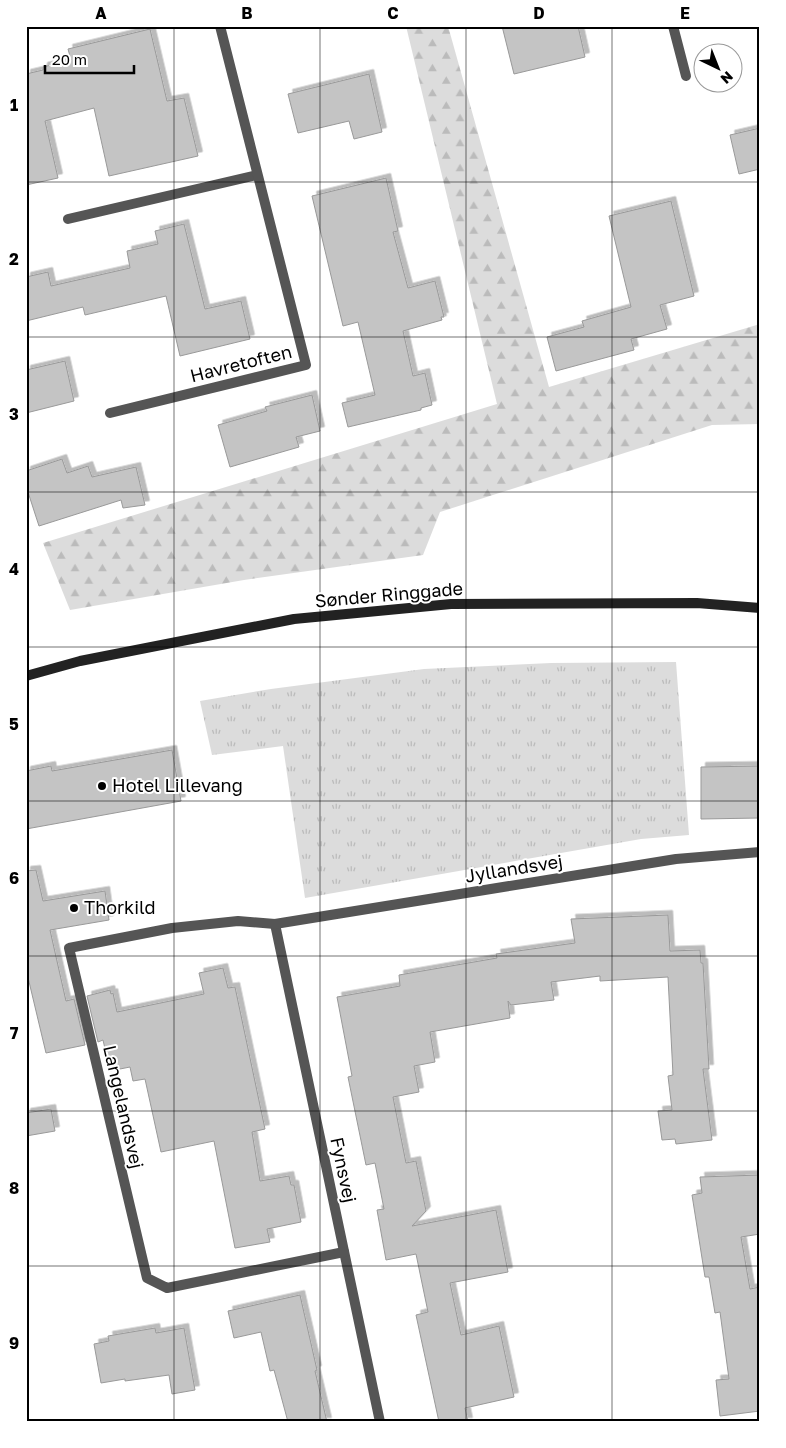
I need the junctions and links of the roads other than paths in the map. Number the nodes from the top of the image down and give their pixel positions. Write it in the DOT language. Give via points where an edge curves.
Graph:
graph roads {
  1 [pos="220,26"];
  2 [pos="673,26"];
  3 [pos="686,76"];
  4 [pos="257,175"];
  5 [pos="68,219"];
  6 [pos="110,413"];
  7 [pos="760,608"];
  8 [pos="26,676"];
  9 [pos="760,852"];
  10 [pos="275,924"];
  11 [pos="344,1252"];
  12 [pos="380,1422"];
  1 -- 4 [label="street, Havretoften"];
  2 -- 3 [label="street"];
  4 -- 5 [label="street"];
  4 -- 6 [label="street, Havretoften" via="306,365"];
  7 -- 8 [label="street, Sønder Ringgade" via="697,603 451,604 294,619"];
  9 -- 10 [label="street, Jyllandsvej" via="676,859"];
  10 -- 11 [label="street, Fynsvej"];
  10 -- 11 [label="street, Langelandsvej" via="238,921 172,928 69,948 146,1278 167,1288"];
  11 -- 12 [label="street, Fynsvej"];
}
